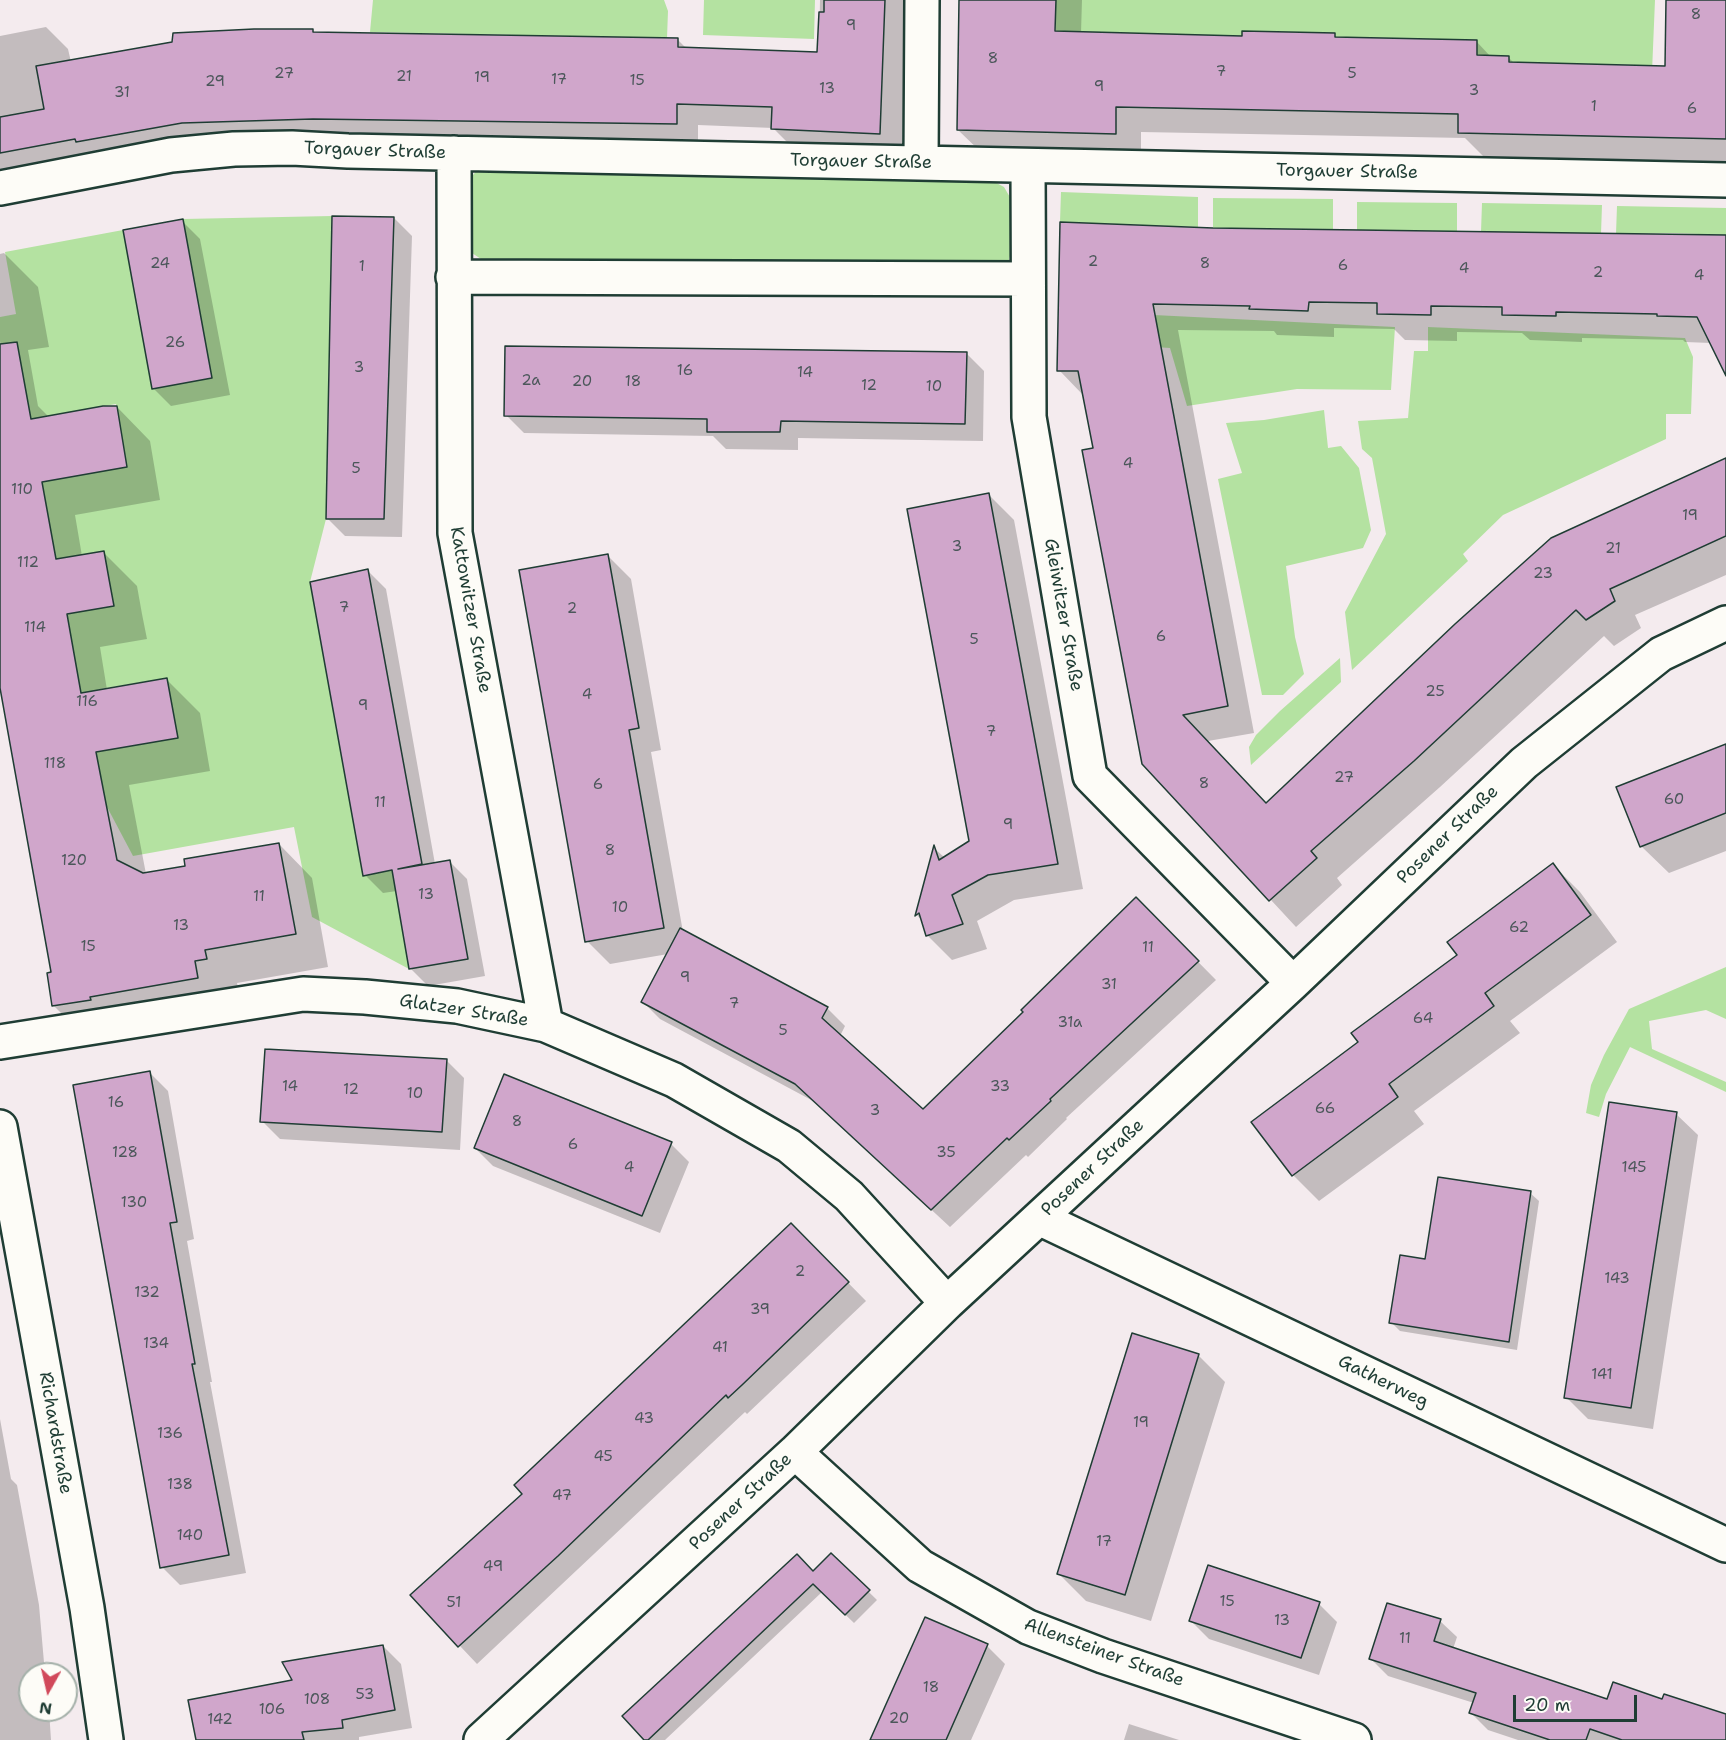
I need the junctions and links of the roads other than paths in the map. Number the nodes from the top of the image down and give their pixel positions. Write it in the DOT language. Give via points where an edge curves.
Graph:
graph roads {
  1 [pos="922,0"];
  2 [pos="454,153"];
  3 [pos="921,163"];
  4 [pos="1028,165"];
  5 [pos="1726,180"];
  6 [pos="0,188"];
  7 [pos="453,278"];
  8 [pos="1028,279"];
  9 [pos="1726,623"];
  10 [pos="1293,983"];
  11 [pos="546,1025"];
  12 [pos="0,1042"];
  13 [pos="0,1126"];
  14 [pos="1039,1218"];
  15 [pos="947,1302"];
  16 [pos="795,1452"];
  17 [pos="1726,1545"];
  18 [pos="106,1740"];
  19 [pos="482,1740"];
  20 [pos="1354,1740"];
  1 -- 3 [label="street"];
  2 -- 3 [label="street, Torgauer Straße"];
  2 -- 6 [label="street, Torgauer Straße" via="234,149 171,155"];
  2 -- 7 [label="street, Kattowitzer Straße"];
  3 -- 4 [label="street, Torgauer Straße"];
  4 -- 5 [label="street, Torgauer Straße"];
  4 -- 8 [label="street, Gleiwitzer Straße"];
  7 -- 8 [label="street"];
  7 -- 11 [label="street, Kattowitzer Straße" via="455,533"];
  8 -- 10 [label="street, Gleiwitzer Straße" via="1029,417 1090,776"];
  9 -- 10 [label="street, Posener Straße" via="1661,654 1524,763"];
  10 -- 14 [label="street, Posener Straße"];
  11 -- 12 [label="street, Glatzer Straße" via="457,1006 303,994"];
  11 -- 15 [label="street, Glatzer Straße" via="674,1080 789,1146 849,1196"];
  13 -- 18 [label="street, Richardstraße" via="87,1608"];
  14 -- 15 [label="street, Posener Straße"];
  14 -- 17 [label="street, Gatherweg"];
  15 -- 16 [label="street, Posener Straße"];
  16 -- 19 [label="street, Posener Straße"];
  16 -- 20 [label="street, Allensteiner Straße" via="920,1566 1028,1627"];
}
